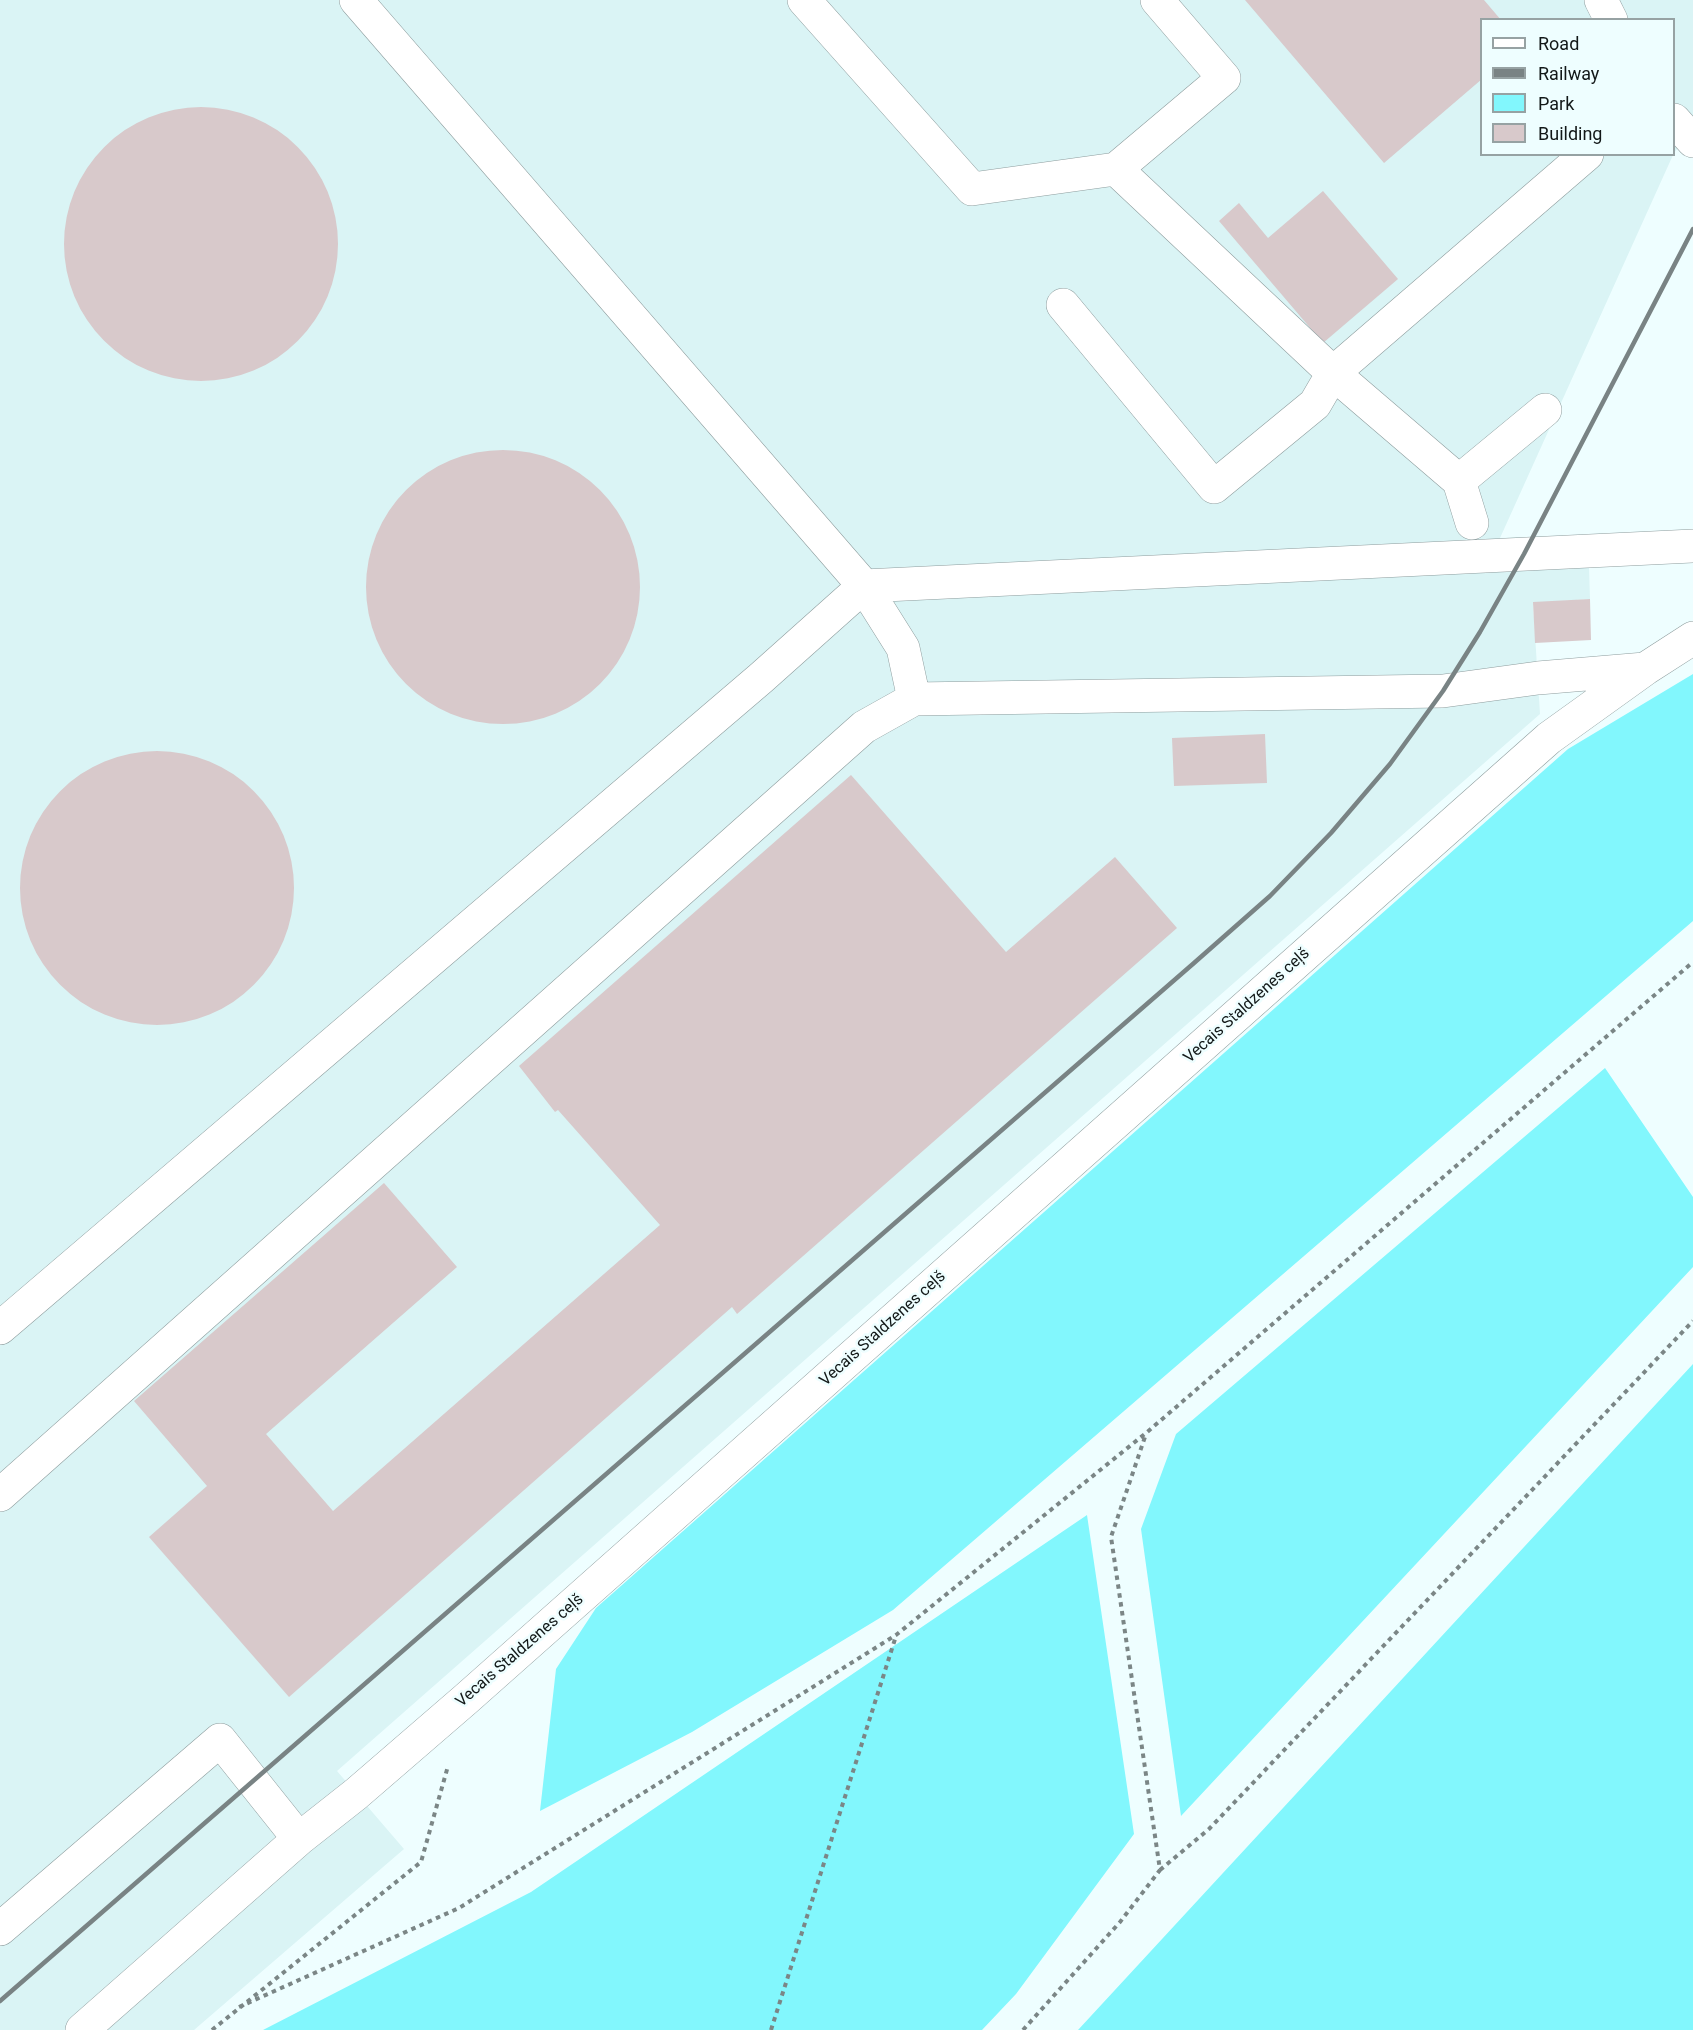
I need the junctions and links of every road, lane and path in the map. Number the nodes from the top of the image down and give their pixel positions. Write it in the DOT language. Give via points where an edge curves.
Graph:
graph roads {
  1 [pos="356,0"];
  2 [pos="804,0"];
  3 [pos="1157,0"];
  4 [pos="1601,0"];
  5 [pos="1610,18"];
  6 [pos="1675,121"];
  7 [pos="1693,141"];
  8 [pos="1585,156"];
  9 [pos="1116,169"];
  10 [pos="1063,305"];
  11 [pos="1333,374"];
  12 [pos="1545,410"];
  13 [pos="1459,481"];
  14 [pos="1472,523"];
  15 [pos="1693,546"];
  16 [pos="864,586"];
  17 [pos="1693,638"];
  18 [pos="1645,669"];
  19 [pos="914,699"];
  20 [pos="1693,962"];
  21 [pos="1693,1321"];
  22 [pos="0,1328"];
  23 [pos="1146,1433"];
  24 [pos="0,1495"];
  25 [pos="896,1635"];
  26 [pos="448,1764"];
  27 [pos="299,1839"];
  28 [pos="1160,1869"];
  29 [pos="0,1929"];
  30 [pos="239,2007"];
  31 [pos="82,2030"];
  32 [pos="212,2030"];
  33 [pos="771,2030"];
  34 [pos="1023,2030"];
  1 -- 16 [label="street"];
  2 -- 9 [label="street" via="972,189"];
  3 -- 9 [label="street" via="1224,78"];
  4 -- 5 [label="street"];
  6 -- 7 [label="street"];
  8 -- 11 [label="street"];
  9 -- 11 [label="street"];
  10 -- 11 [label="street" via="1214,487 1315,404"];
  11 -- 13 [label="street"];
  12 -- 13 [label="street"];
  13 -- 14 [label="street"];
  15 -- 16 [label="street"];
  16 -- 19 [label="street" via="903,648"];
  16 -- 22 [label="street"];
  17 -- 18 [label="street, Vecais Staldzenes ceļš"];
  18 -- 19 [label="street" via="1443,691"];
  18 -- 27 [label="street, Vecais Staldzenes ceļš" via="1550,738 466,1699"];
  19 -- 24 [label="street" via="864,727"];
  20 -- 23 [label="path"];
  21 -- 28 [label="path" via="1209,1829"];
  23 -- 25 [label="path"];
  23 -- 28 [label="path" via="1111,1537"];
  25 -- 30 [label="path" via="459,1908"];
  25 -- 33 [label="path"];
  26 -- 30 [label="path" via="421,1862"];
  27 -- 29 [label="street" via="220,1740"];
  27 -- 31 [label="street, Vecais Staldzenes ceļš"];
  28 -- 34 [label="path" via="1120,1922"];
  30 -- 32 [label="path"];
}
